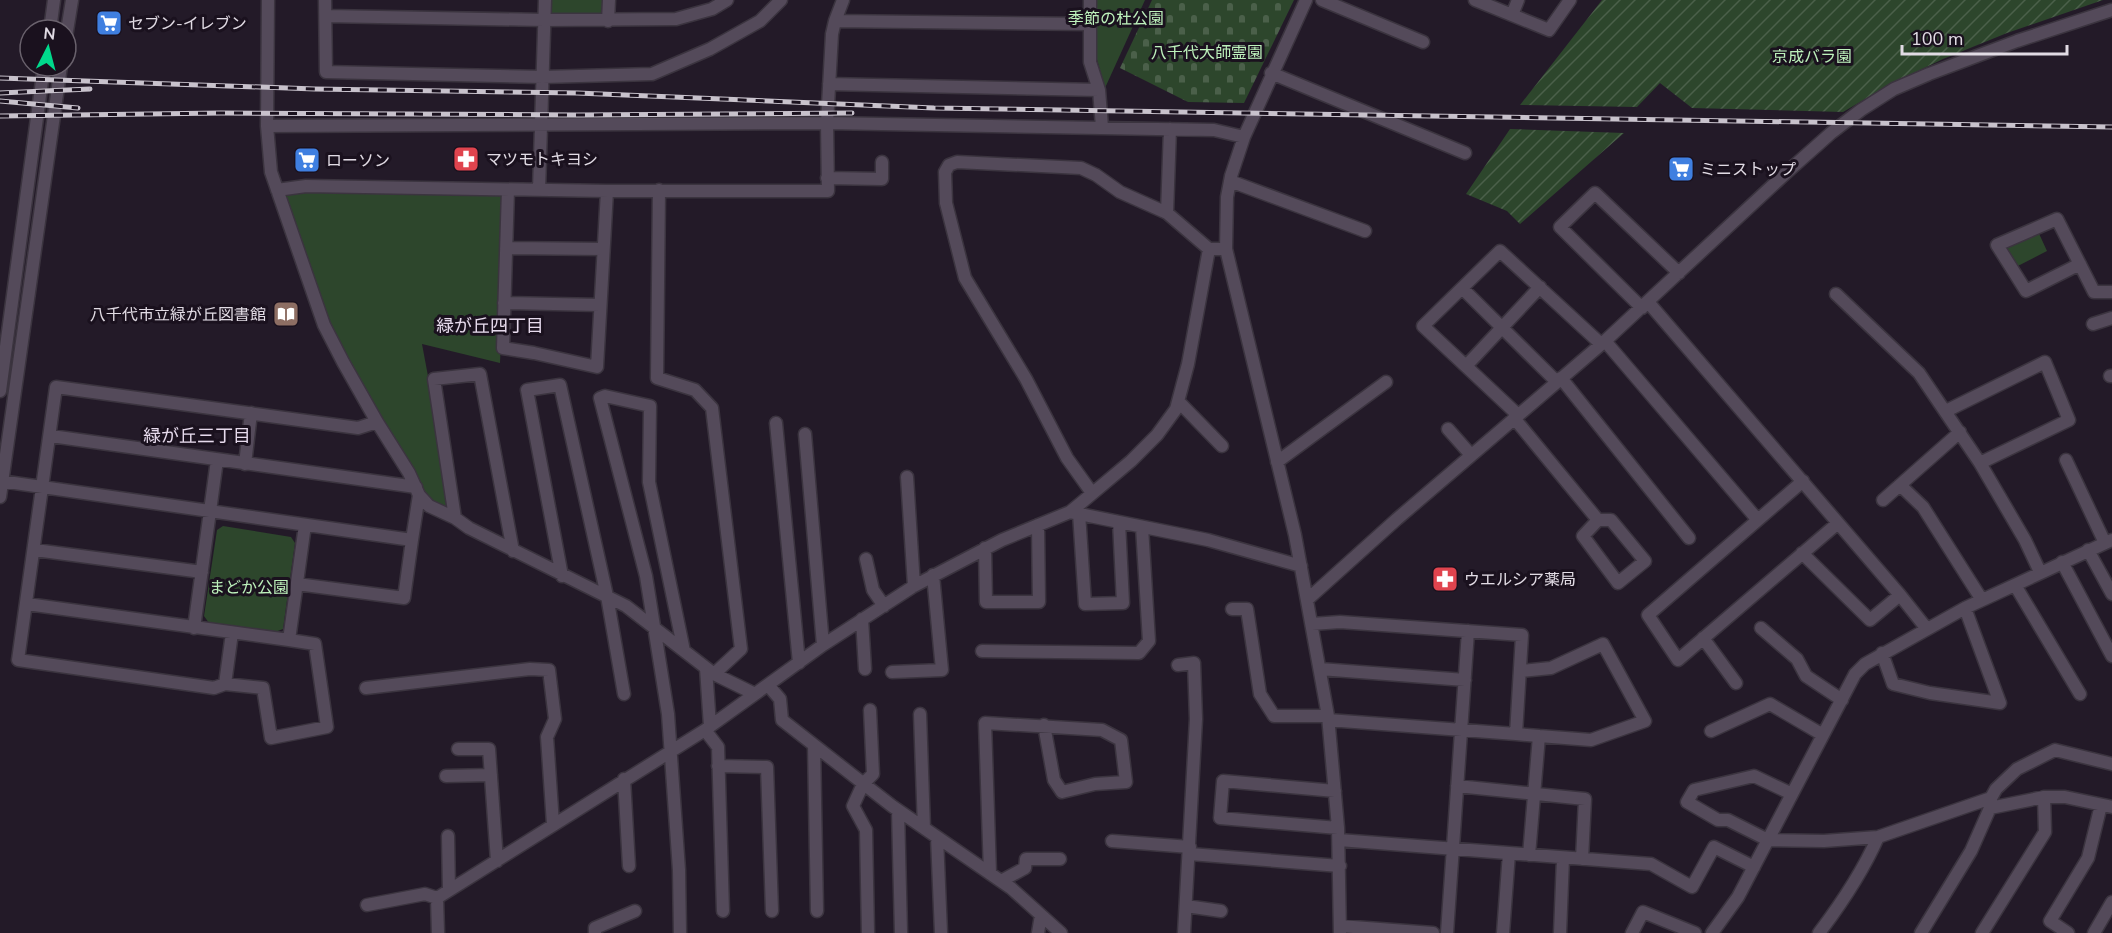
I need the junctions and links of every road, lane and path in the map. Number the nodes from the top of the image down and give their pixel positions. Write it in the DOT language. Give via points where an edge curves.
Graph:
graph roads {
  1 [pos="54,0"];
  2 [pos="72,0"];
  3 [pos="268,0"];
  4 [pos="325,0"];
  5 [pos="545,0"];
  6 [pos="609,0"];
  7 [pos="727,0"];
  8 [pos="843,0"];
  9 [pos="1090,0"];
  10 [pos="1306,0"];
  11 [pos="1322,0"];
  12 [pos="1475,0"];
  13 [pos="1518,0"];
  14 [pos="1570,0"];
  15 [pos="775,2"];
  16 [pos="2112,10"];
  17 [pos="1512,15"];
  18 [pos="326,16"];
  19 [pos="52,18"];
  20 [pos="69,18"];
  21 [pos="544,21"];
  22 [pos="608,21"];
  23 [pos="835,21"];
  24 [pos="1090,24"];
  25 [pos="1423,42"];
  26 [pos="1271,73"];
  27 [pos="543,77"];
  28 [pos="42,78"];
  29 [pos="59,78"];
  30 [pos="830,84"];
  31 [pos="1099,90"];
  32 [pos="827,123"];
  33 [pos="542,124"];
  34 [pos="267,126"];
  35 [pos="1102,127"];
  36 [pos="1170,129"];
  37 [pos="1244,137"];
  38 [pos="1465,153"];
  39 [pos="882,162"];
  40 [pos="828,178"];
  41 [pos="1230,181"];
  42 [pos="277,190"];
  43 [pos="508,190"];
  44 [pos="539,190"];
  45 [pos="659,190"];
  46 [pos="607,191"];
  47 [pos="1167,213"];
  48 [pos="1365,231"];
  49 [pos="506,248"];
  50 [pos="603,249"];
  51 [pos="1209,249"];
  52 [pos="1226,249"];
  53 [pos="2080,264"];
  54 [pos="1679,273"];
  55 [pos="1540,287"];
  56 [pos="1462,288"];
  57 [pos="2112,292"];
  58 [pos="1836,294"];
  59 [pos="504,303"];
  60 [pos="600,305"];
  61 [pos="1645,305"];
  62 [pos="2112,318"];
  63 [pos="2093,324"];
  64 [pos="1502,327"];
  65 [pos="1603,343"];
  66 [pos="1466,366"];
  67 [pos="1559,380"];
  68 [pos="1386,382"];
  69 [pos="0,385"];
  70 [pos="0,391"];
  71 [pos="1179,402"];
  72 [pos="1946,411"];
  73 [pos="251,413"];
  74 [pos="1516,417"];
  75 [pos="377,422"];
  76 [pos="776,423"];
  77 [pos="1448,429"];
  78 [pos="1960,432"];
  79 [pos="805,434"];
  80 [pos="51,436"];
  81 [pos="1222,446"];
  82 [pos="1471,455"];
  83 [pos="217,460"];
  84 [pos="2066,460"];
  85 [pos="1278,462"];
  86 [pos="1980,463"];
  87 [pos="245,464"];
  88 [pos="908,477"];
  89 [pos="1,481"];
  90 [pos="1803,481"];
  91 [pos="1900,485"];
  92 [pos="43,488"];
  93 [pos="418,491"];
  94 [pos="1092,493"];
  95 [pos="0,497"];
  96 [pos="1883,500"];
  97 [pos="210,511"];
  98 [pos="1075,512"];
  99 [pos="455,518"];
  100 [pos="1758,519"];
  101 [pos="1598,520"];
  102 [pos="1119,522"];
  103 [pos="1838,523"];
  104 [pos="305,525"];
  105 [pos="1038,525"];
  106 [pos="1142,527"];
  107 [pos="1689,538"];
  108 [pos="412,540"];
  109 [pos="2109,542"];
  110 [pos="985,548"];
  111 [pos="35,550"];
  112 [pos="2088,550"];
  113 [pos="513,551"];
  114 [pos="1802,553"];
  115 [pos="866,559"];
  116 [pos="2062,562"];
  117 [pos="1301,566"];
  118 [pos="202,572"];
  119 [pos="2040,572"];
  120 [pos="933,575"];
  121 [pos="562,576"];
  122 [pos="297,584"];
  123 [pos="2015,585"];
  124 [pos="914,586"];
  125 [pos="2112,594"];
  126 [pos="1900,595"];
  127 [pos="607,596"];
  128 [pos="1308,599"];
  129 [pos="1982,600"];
  130 [pos="27,604"];
  131 [pos="884,606"];
  132 [pos="1965,608"];
  133 [pos="1232,609"];
  134 [pos="862,619"];
  135 [pos="1312,624"];
  136 [pos="194,628"];
  137 [pos="1761,628"];
  138 [pos="655,629"];
  139 [pos="1927,629"];
  140 [pos="1468,631"];
  141 [pos="232,633"];
  142 [pos="1703,638"];
  143 [pos="289,640"];
  144 [pos="824,645"];
  145 [pos="684,651"];
  146 [pos="982,651"];
  147 [pos="1882,654"];
  148 [pos="2112,656"];
  149 [pos="799,663"];
  150 [pos="1178,665"];
  151 [pos="865,669"];
  152 [pos="1320,669"];
  153 [pos="710,671"];
  154 [pos="1521,671"];
  155 [pos="892,672"];
  156 [pos="1465,680"];
  157 [pos="1736,683"];
  158 [pos="225,684"];
  159 [pos="768,685"];
  160 [pos="366,688"];
  161 [pos="624,694"];
  162 [pos="755,694"];
  163 [pos="2080,694"];
  164 [pos="1842,700"];
  165 [pos="870,711"];
  166 [pos="920,714"];
  167 [pos="1328,718"];
  168 [pos="1044,725"];
  169 [pos="707,728"];
  170 [pos="1461,730"];
  171 [pos="1710,731"];
  172 [pos="1516,734"];
  173 [pos="1823,735"];
  174 [pos="1539,736"];
  175 [pos="814,745"];
  176 [pos="458,749"];
  177 [pos="671,750"];
  178 [pos="2112,764"];
  179 [pos="718,766"];
  180 [pos="491,775"];
  181 [pos="446,776"];
  182 [pos="624,779"];
  183 [pos="863,784"];
  184 [pos="1457,786"];
  185 [pos="1335,791"];
  186 [pos="1534,794"];
  187 [pos="1792,794"];
  188 [pos="2044,797"];
  189 [pos="1991,803"];
  190 [pos="2106,806"];
  191 [pos="898,810"];
  192 [pos="553,824"];
  193 [pos="924,828"];
  194 [pos="1339,834"];
  195 [pos="448,836"];
  196 [pos="937,837"];
  197 [pos="1878,837"];
  198 [pos="1768,840"];
  199 [pos="1112,841"];
  200 [pos="1453,849"];
  201 [pos="1190,850"];
  202 [pos="1509,853"];
  203 [pos="1529,855"];
  204 [pos="1563,858"];
  205 [pos="1059,859"];
  206 [pos="1582,859"];
  207 [pos="497,861"];
  208 [pos="629,866"];
  209 [pos="1340,866"];
  210 [pos="1754,867"];
  211 [pos="990,873"];
  212 [pos="1001,881"];
  213 [pos="449,890"];
  214 [pos="437,898"];
  215 [pos="2112,902"];
  216 [pos="366,905"];
  217 [pos="1186,906"];
  218 [pos="1221,910"];
  219 [pos="635,911"];
  220 [pos="723,911"];
  221 [pos="772,911"];
  222 [pos="817,911"];
  223 [pos="1041,915"];
  224 [pos="1340,929"];
  225 [pos="438,933"];
  226 [pos="595,933"];
  227 [pos="680,933"];
  228 [pos="868,933"];
  229 [pos="901,933"];
  230 [pos="940,933"];
  231 [pos="1038,933"];
  232 [pos="1061,933"];
  233 [pos="1184,933"];
  234 [pos="1433,933"];
  235 [pos="1447,933"];
  236 [pos="1503,933"];
  237 [pos="1560,933"];
  238 [pos="1632,933"];
  239 [pos="1695,933"];
  240 [pos="1712,933"];
  241 [pos="1819,933"];
  242 [pos="1921,933"];
  243 [pos="1982,933"];
  244 [pos="2068,933"];
  245 [pos="2094,933"];
  1 -- 19 [label="street"];
  2 -- 20 [label="street"];
  3 -- 34 [label="street"];
  4 -- 18 [label="street"];
  5 -- 21 [label="street"];
  6 -- 22 [label="street"];
  7 -- 22 [label="street" via="712,9 676,19"];
  8 -- 23 [label="street"];
  9 -- 24 [label="street"];
  10 -- 26 [label="street"];
  11 -- 25 [label="street"];
  12 -- 17 [label="street"];
  13 -- 17 [label="street"];
  14 -- 17 [label="street" via="1549,30"];
  15 -- 27 [label="street" via="759,21 710,49 652,74"];
  16 -- 54 [label="street" via="1894,89 1831,133"];
  18 -- 21 [label="street"];
  18 -- 27 [label="street" via="326,72"];
  21 -- 22 [label="street"];
  21 -- 27 [label="street"];
  23 -- 24 [label="street"];
  23 -- 30 [label="street"];
  24 -- 31 [label="street" via="1090,62"];
  26 -- 37 [label="street"];
  26 -- 38 [label="street"];
  27 -- 33 [label="street"];
  28 -- 69 [label="street"];
  29 -- 89 [label="street"];
  30 -- 31 [label="street"];
  30 -- 32 [label="street"];
  31 -- 35 [label="street"];
  32 -- 33 [label="street"];
  32 -- 35 [label="street"];
  32 -- 40 [label="street"];
  33 -- 34 [label="street"];
  33 -- 44 [label="street"];
  34 -- 42 [label="street" via="271,172"];
  35 -- 36 [label="street"];
  36 -- 37 [label="street" via="1214,130"];
  36 -- 47 [label="street"];
  37 -- 41 [label="street"];
  39 -- 40 [label="street" via="882,179"];
  40 -- 45 [label="street" via="828,190"];
  41 -- 48 [label="street"];
  41 -- 52 [label="street"];
  42 -- 43 [label="street" via="306,186"];
  42 -- 75 [label="street" via="324,325"];
  43 -- 44 [label="street"];
  43 -- 49 [label="street"];
  44 -- 46 [label="street"];
  45 -- 46 [label="street"];
  45 -- 153 [label="street" via="657,378 695,390 712,408 741,650"];
  46 -- 50 [label="street"];
  47 -- 51 [label="street"];
  47 -- 94 [label="street" via="1120,192 1081,168 957,162 945,172 946,203 965,278 1026,379 1067,458"];
  49 -- 50 [label="street"];
  49 -- 59 [label="street"];
  50 -- 60 [label="street"];
  51 -- 52 [label="street"];
  51 -- 71 [label="street"];
  52 -- 85 [label="street"];
  53 -- 53 [label="street" via="2057,219 1997,245 2026,291"];
  53 -- 57 [label="street" via="2094,291"];
  54 -- 61 [label="street"];
  54 -- 61 [label="street" via="1595,193 1560,227"];
  55 -- 56 [label="street" via="1500,251"];
  55 -- 64 [label="street"];
  55 -- 65 [label="street"];
  56 -- 64 [label="street"];
  56 -- 66 [label="street" via="1423,326"];
  58 -- 72 [label="street" via="1919,373"];
  59 -- 60 [label="street"];
  59 -- 60 [label="street" via="503,348 597,367"];
  61 -- 65 [label="street"];
  61 -- 90 [label="street"];
  62 -- 63 [label="street"];
  64 -- 66 [label="street"];
  64 -- 67 [label="street"];
  65 -- 67 [label="street"];
  65 -- 100 [label="street"];
  66 -- 74 [label="street"];
  67 -- 74 [label="street"];
  67 -- 107 [label="street"];
  68 -- 85 [label="street"];
  69 -- 70 [label="street"];
  71 -- 81 [label="street"];
  71 -- 94 [label="street" via="1158,435"];
  72 -- 78 [label="street"];
  72 -- 86 [label="street" via="2045,362 2069,420"];
  73 -- 75 [label="street" via="358,428"];
  73 -- 80 [label="street" via="56,387"];
  73 -- 87 [label="street"];
  74 -- 82 [label="street"];
  74 -- 101 [label="street"];
  75 -- 93 [label="street"];
  76 -- 149 [label="street"];
  77 -- 82 [label="street"];
  78 -- 86 [label="street"];
  78 -- 91 [label="street"];
  79 -- 144 [label="street"];
  80 -- 83 [label="street"];
  80 -- 92 [label="street"];
  82 -- 128 [label="street"];
  83 -- 87 [label="street"];
  83 -- 97 [label="street"];
  84 -- 109 [label="street"];
  85 -- 117 [label="street"];
  86 -- 119 [label="street"];
  87 -- 93 [label="street"];
  88 -- 124 [label="street"];
  89 -- 92 [label="street"];
  89 -- 95 [label="street"];
  90 -- 100 [label="street"];
  90 -- 103 [label="street"];
  91 -- 96 [label="street"];
  91 -- 129 [label="street" via="1923,507"];
  92 -- 97 [label="street"];
  92 -- 111 [label="street"];
  93 -- 99 [label="street" via="429,506"];
  93 -- 108 [label="street"];
  94 -- 98 [label="street"];
  97 -- 104 [label="street"];
  97 -- 118 [label="street"];
  98 -- 102 [label="street"];
  98 -- 102 [label="street" via="1085,604 1123,603"];
  98 -- 105 [label="street"];
  99 -- 113 [label="street"];
  99 -- 113 [label="street" via="434,379 480,374"];
  100 -- 142 [label="street" via="1648,615 1678,660"];
  101 -- 101 [label="street" via="1611,520 1645,561 1618,583 1582,536"];
  102 -- 106 [label="street"];
  103 -- 114 [label="street"];
  103 -- 126 [label="street"];
  104 -- 108 [label="street"];
  104 -- 122 [label="street"];
  105 -- 110 [label="street"];
  105 -- 110 [label="street" via="1039,602 986,602"];
  106 -- 117 [label="street" via="1208,540"];
  106 -- 146 [label="street" via="1149,641 1139,653"];
  108 -- 122 [label="street" via="404,598"];
  109 -- 112 [label="street"];
  110 -- 120 [label="street"];
  111 -- 118 [label="street"];
  111 -- 130 [label="street"];
  112 -- 116 [label="street"];
  112 -- 125 [label="street"];
  113 -- 121 [label="street"];
  114 -- 126 [label="street" via="1870,620"];
  114 -- 142 [label="street"];
  115 -- 131 [label="street" via="873,590"];
  116 -- 119 [label="street"];
  116 -- 148 [label="street"];
  117 -- 128 [label="street"];
  118 -- 136 [label="street"];
  119 -- 123 [label="street"];
  120 -- 124 [label="street"];
  120 -- 155 [label="street" via="942,670"];
  121 -- 127 [label="street"];
  121 -- 127 [label="street" via="527,390 560,385"];
  122 -- 143 [label="street"];
  123 -- 129 [label="street"];
  123 -- 163 [label="street"];
  124 -- 131 [label="street"];
  126 -- 139 [label="street"];
  127 -- 138 [label="street"];
  127 -- 161 [label="street"];
  128 -- 135 [label="street"];
  129 -- 132 [label="street"];
  130 -- 136 [label="street"];
  130 -- 158 [label="street" via="18,660 214,688"];
  131 -- 134 [label="street"];
  132 -- 139 [label="street"];
  132 -- 147 [label="street" via="2000,703 1893,684"];
  133 -- 167 [label="street" via="1247,609 1260,694 1274,716"];
  134 -- 144 [label="street"];
  134 -- 151 [label="street"];
  135 -- 140 [label="street" via="1340,622"];
  135 -- 152 [label="street"];
  136 -- 141 [label="street"];
  137 -- 164 [label="street" via="1797,659 1806,676"];
  138 -- 145 [label="street"];
  138 -- 145 [label="street" via="646,576 600,398 605,396 650,406 649,482"];
  138 -- 177 [label="street"];
  139 -- 147 [label="street"];
  140 -- 154 [label="street" via="1522,636"];
  140 -- 156 [label="street"];
  141 -- 143 [label="street"];
  141 -- 158 [label="street"];
  142 -- 157 [label="street"];
  143 -- 158 [label="street" via="315,644 327,728 271,738 263,688"];
  144 -- 149 [label="street"];
  145 -- 153 [label="street"];
  147 -- 164 [label="street" via="1855,674"];
  149 -- 159 [label="street"];
  150 -- 201 [label="street" via="1194,663 1196,718"];
  152 -- 156 [label="street"];
  152 -- 167 [label="street"];
  153 -- 162 [label="street"];
  153 -- 169 [label="street"];
  154 -- 172 [label="street"];
  154 -- 174 [label="street" via="1551,668 1603,644 1645,721 1591,740"];
  156 -- 170 [label="street"];
  159 -- 162 [label="street"];
  159 -- 175 [label="street" via="780,699 782,720"];
  160 -- 192 [label="street" via="549,670 555,719 547,737"];
  162 -- 169 [label="street"];
  164 -- 173 [label="street"];
  165 -- 183 [label="street" via="873,774"];
  166 -- 193 [label="street"];
  167 -- 170 [label="street"];
  167 -- 185 [label="street"];
  168 -- 168 [label="street" via="1101,730 1121,740 1126,783 1095,784 1062,792 1054,780"];
  168 -- 211 [label="street" via="985,723"];
  169 -- 177 [label="street"];
  169 -- 179 [label="street" via="718,747"];
  170 -- 172 [label="street"];
  170 -- 184 [label="street"];
  171 -- 173 [label="street" via="1770,704"];
  172 -- 174 [label="street"];
  173 -- 187 [label="street"];
  174 -- 186 [label="street"];
  175 -- 183 [label="street"];
  175 -- 222 [label="street"];
  176 -- 180 [label="street" via="489,749"];
  177 -- 182 [label="street"];
  177 -- 227 [label="street" via="680,870"];
  178 -- 189 [label="street" via="2055,750 2018,769 1996,789"];
  179 -- 220 [label="street"];
  179 -- 221 [label="street" via="767,767"];
  180 -- 181 [label="street"];
  180 -- 207 [label="street"];
  182 -- 192 [label="street"];
  182 -- 208 [label="street"];
  183 -- 191 [label="street"];
  183 -- 228 [label="street" via="853,806 866,830"];
  184 -- 186 [label="street"];
  184 -- 200 [label="street"];
  185 -- 194 [label="street"];
  185 -- 194 [label="street" via="1223,781 1220,818"];
  186 -- 203 [label="street"];
  186 -- 206 [label="street" via="1585,799"];
  187 -- 198 [label="street"];
  187 -- 198 [label="street" via="1754,776 1694,790 1687,802 1718,820 1728,820"];
  188 -- 189 [label="street"];
  188 -- 190 [label="street" via="2065,797"];
  188 -- 243 [label="street" via="2045,832"];
  189 -- 197 [label="street"];
  189 -- 242 [label="street" via="1971,851"];
  190 -- 244 [label="street" via="2088,858 2050,921"];
  191 -- 193 [label="street"];
  191 -- 229 [label="street"];
  192 -- 207 [label="street"];
  193 -- 196 [label="street"];
  194 -- 200 [label="street"];
  194 -- 209 [label="street"];
  195 -- 213 [label="street"];
  196 -- 211 [label="street"];
  196 -- 230 [label="street"];
  197 -- 198 [label="street"];
  197 -- 241 [label="street"];
  198 -- 210 [label="street"];
  199 -- 201 [label="street"];
  200 -- 202 [label="street"];
  200 -- 235 [label="street"];
  201 -- 209 [label="street"];
  201 -- 217 [label="street"];
  202 -- 203 [label="street"];
  202 -- 236 [label="street"];
  203 -- 204 [label="street"];
  204 -- 206 [label="street"];
  204 -- 237 [label="street"];
  205 -- 212 [label="street" via="1026,860 1024,868"];
  206 -- 210 [label="street" via="1651,864 1692,887 1714,847"];
  207 -- 213 [label="street"];
  209 -- 224 [label="street"];
  210 -- 240 [label="street"];
  211 -- 212 [label="street"];
  212 -- 223 [label="street"];
  213 -- 214 [label="street"];
  214 -- 216 [label="street" via="425,894"];
  214 -- 225 [label="street"];
  215 -- 245 [label="street"];
  217 -- 218 [label="street"];
  217 -- 233 [label="street"];
  219 -- 226 [label="street" via="595,928"];
  223 -- 231 [label="street"];
  223 -- 232 [label="street"];
  224 -- 234 [label="street"];
  238 -- 239 [label="street" via="1643,912"];
}
